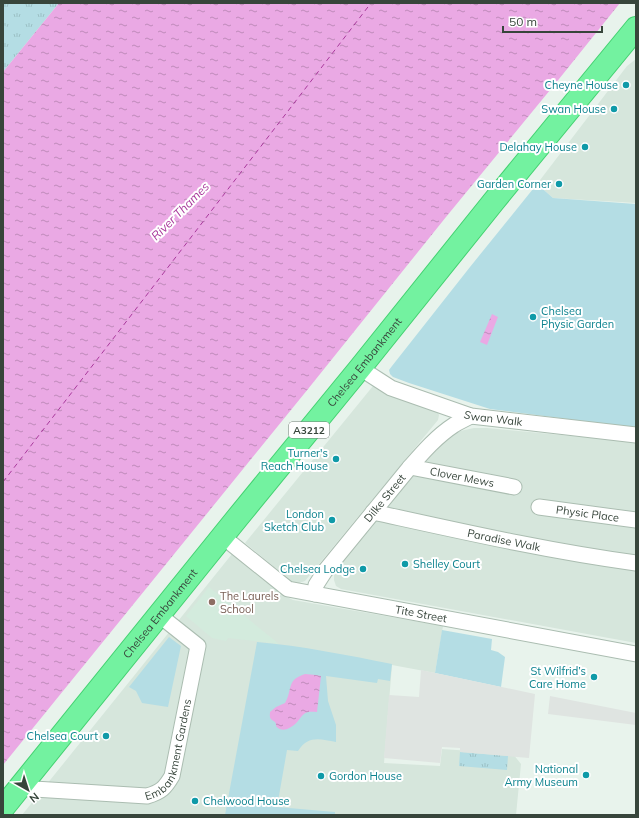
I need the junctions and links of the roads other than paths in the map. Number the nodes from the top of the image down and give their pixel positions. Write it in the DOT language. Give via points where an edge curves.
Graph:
graph roads {
  1 [pos="636,28"];
  2 [pos="360,368"];
  3 [pos="471,416"];
  4 [pos="636,435"];
  5 [pos="410,467"];
  6 [pos="514,487"];
  7 [pos="539,507"];
  8 [pos="373,512"];
  9 [pos="636,520"];
  10 [pos="222,536"];
  11 [pos="636,563"];
  12 [pos="315,594"];
  13 [pos="159,615"];
  14 [pos="636,654"];
  15 [pos="18,788"];
  16 [pos="3,808"];
  1 -- 2 [label="highway, Chelsea Embankment / A3212"];
  2 -- 3 [label="street, Swan Walk" via="391,388"];
  2 -- 10 [label="highway, Chelsea Embankment / A3212"];
  3 -- 4 [label="street, Swan Walk"];
  3 -- 5 [label="street, Dilke Street" via="442,434"];
  5 -- 6 [label="street, Clover Mews"];
  5 -- 8 [label="street, Dilke Street"];
  7 -- 9 [label="street, Physic Place"];
  8 -- 11 [label="street, Paradise Walk" via="538,547"];
  8 -- 12 [label="street, Dilke Street" via="322,576 316,585"];
  10 -- 12 [label="street, Tite Street" via="288,589"];
  10 -- 13 [label="highway, Chelsea Embankment / A3212"];
  12 -- 14 [label="street, Tite Street"];
  13 -- 15 [label="highway, Chelsea Embankment / A3212"];
  13 -- 15 [label="street, Embankment Gardens" via="198,646 172,776 165,787 156,794 147,796"];
  15 -- 16 [label="highway, Chelsea Embankment / A3212"];
}
